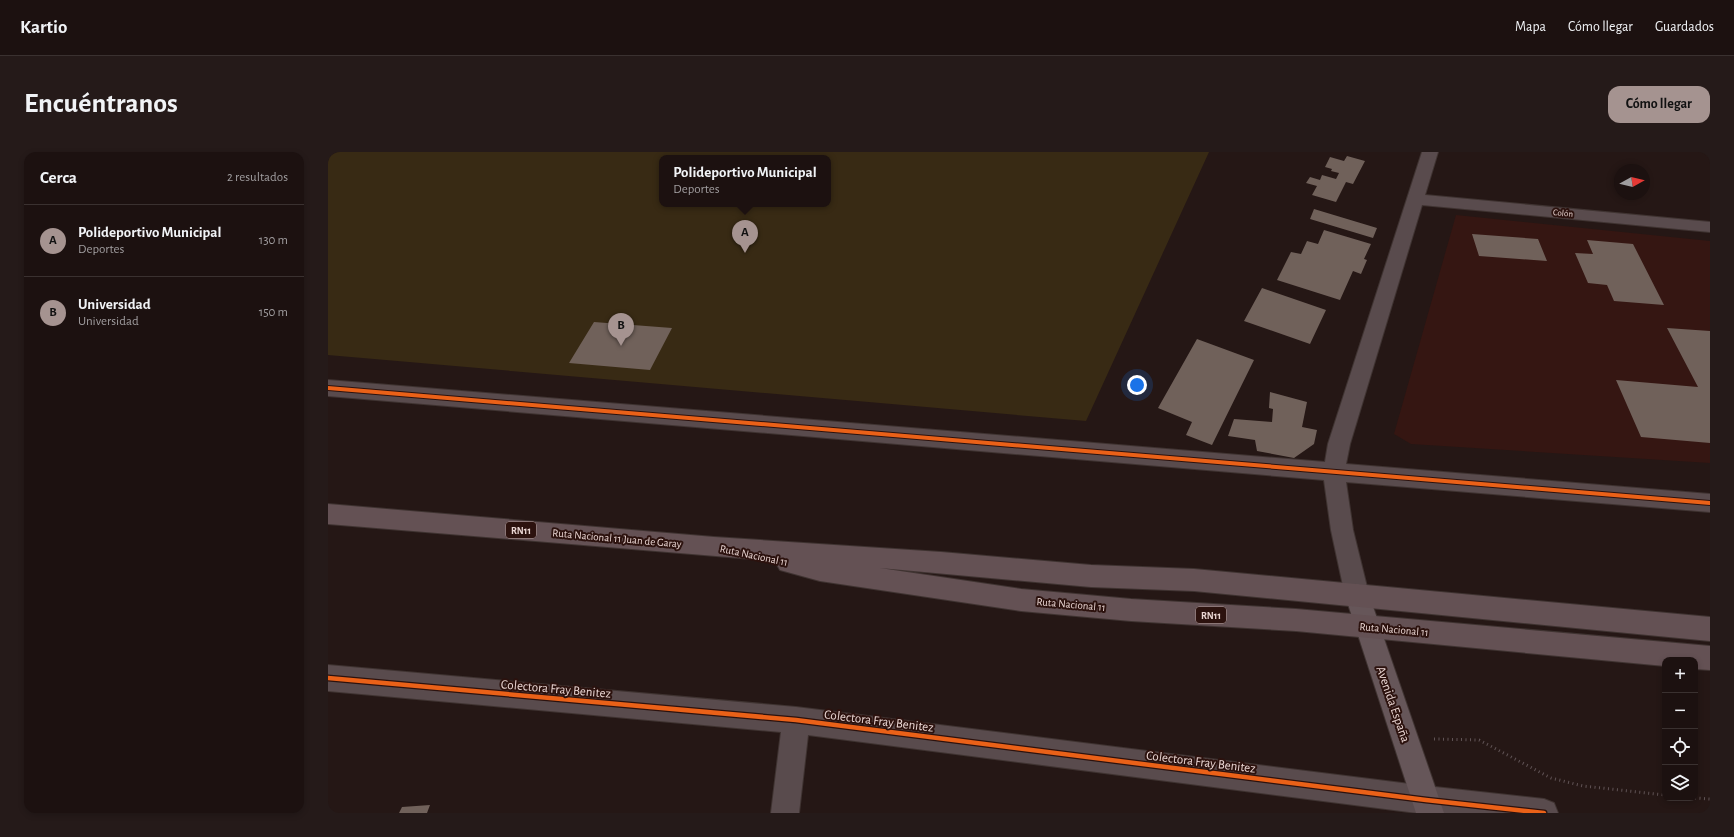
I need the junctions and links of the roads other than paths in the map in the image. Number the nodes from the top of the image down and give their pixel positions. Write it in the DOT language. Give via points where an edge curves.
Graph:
graph roads {
  1 [pos="1430,152"];
  2 [pos="1415,200"];
  3 [pos="1710,227"];
  4 [pos="328,388"];
  5 [pos="1334,472"];
  6 [pos="1710,503"];
  7 [pos="328,514"];
  8 [pos="714,547"];
  9 [pos="1357,595"];
  10 [pos="1368,627"];
  11 [pos="1710,629"];
  12 [pos="1710,658"];
  13 [pos="328,678"];
  14 [pos="796,720"];
  15 [pos="1428,807"];
  16 [pos="785,813"];
  17 [pos="1544,813"];
  1 -- 2 [label="street"];
  2 -- 3 [label="street, Colón"];
  2 -- 5 [label="street" via="1339,444"];
  4 -- 5 [label="street"];
  5 -- 6 [label="street"];
  5 -- 9 [label="street" via="1342,530"];
  7 -- 8 [label="highway, Ruta Nacional 11 Juan de Garay / RN11"];
  8 -- 9 [label="highway, Ruta Nacional 11 / RN11" via="941,562 1091,576 1194,580"];
  8 -- 10 [label="highway, Ruta Nacional 11 / RN11" via="820,570 1022,600"];
  9 -- 10 [label="main road, Avenida España"];
  9 -- 11 [label="highway, Ruta Nacional 11 / RN11"];
  10 -- 12 [label="highway, Ruta Nacional 11 / RN11"];
  10 -- 15 [label="main road, Avenida España"];
  13 -- 14 [label="street, Colectora Fray Benitez"];
  14 -- 15 [label="street, Colectora Fray Benitez"];
  14 -- 16 [label="street"];
  15 -- 17 [label="street, Colectora Fray Benitez"];
}
